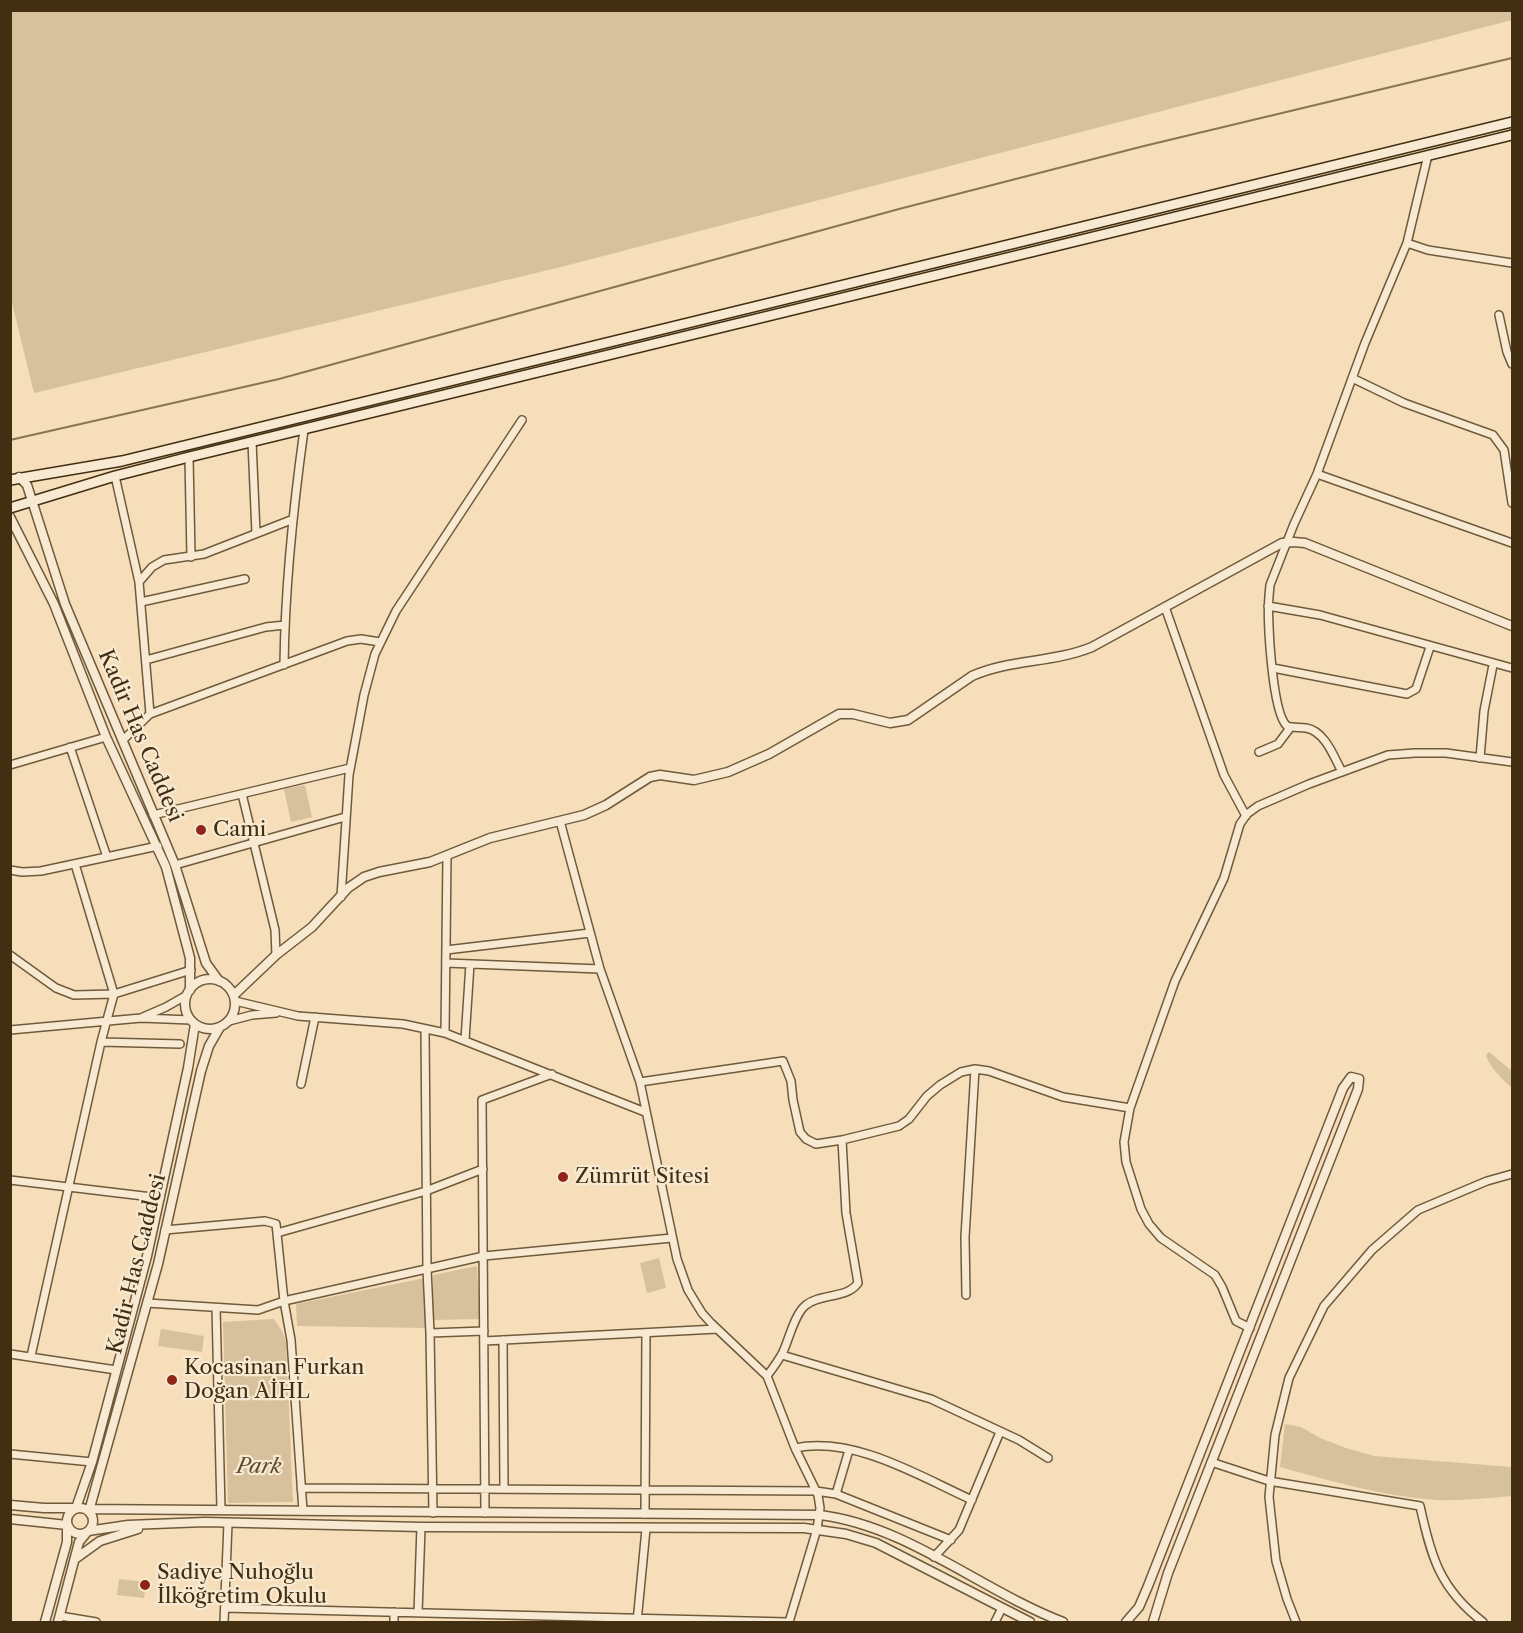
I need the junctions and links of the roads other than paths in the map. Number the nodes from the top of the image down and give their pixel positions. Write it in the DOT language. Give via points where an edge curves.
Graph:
graph roads {
  1 [pos="1512,122"];
  2 [pos="1512,135"];
  3 [pos="1428,155"];
  4 [pos="1407,243"];
  5 [pos="1512,263"];
  6 [pos="1499,315"];
  7 [pos="1512,364"];
  8 [pos="1352,378"];
  9 [pos="522,420"];
  10 [pos="304,430"];
  11 [pos="252,442"];
  12 [pos="189,457"];
  13 [pos="1317,474"];
  14 [pos="115,476"];
  15 [pos="15,478"];
  16 [pos="32,502"];
  17 [pos="1512,503"];
  18 [pos="10,508"];
  19 [pos="10,516"];
  20 [pos="291,520"];
  21 [pos="256,533"];
  22 [pos="1288,542"];
  23 [pos="1512,543"];
  24 [pos="190,557"];
  25 [pos="245,579"];
  26 [pos="140,582"];
  27 [pos="141,602"];
  28 [pos="1268,606"];
  29 [pos="1165,607"];
  30 [pos="285,624"];
  31 [pos="1512,626"];
  32 [pos="380,642"];
  33 [pos="1430,646"];
  34 [pos="146,660"];
  35 [pos="1493,664"];
  36 [pos="284,665"];
  37 [pos="1273,668"];
  38 [pos="1512,668"];
  39 [pos="150,714"];
  40 [pos="1290,728"];
  41 [pos="106,737"];
  42 [pos="123,740"];
  43 [pos="70,747"];
  44 [pos="1259,752"];
  45 [pos="1480,758"];
  46 [pos="1512,762"];
  47 [pos="10,765"];
  48 [pos="350,768"];
  49 [pos="1342,772"];
  50 [pos="242,794"];
  51 [pos="153,815"];
  52 [pos="1246,816"];
  53 [pos="345,817"];
  54 [pos="560,821"];
  55 [pos="253,842"];
  56 [pos="158,846"];
  57 [pos="447,856"];
  58 [pos="107,857"];
  59 [pos="75,864"];
  60 [pos="175,865"];
  61 [pos="10,870"];
  62 [pos="341,897"];
  63 [pos="590,933"];
  64 [pos="446,950"];
  65 [pos="10,955"];
  66 [pos="276,956"];
  67 [pos="446,963"];
  68 [pos="470,964"];
  69 [pos="600,969"];
  70 [pos="191,970"];
  71 [pos="219,981"];
  72 [pos="188,992"];
  73 [pos="114,994"];
  74 [pos="234,998"];
  75 [pos="281,1013"];
  76 [pos="315,1017"];
  77 [pos="141,1018"];
  78 [pos="229,1021"];
  79 [pos="108,1022"];
  80 [pos="193,1022"];
  81 [pos="220,1027"];
  82 [pos="424,1029"];
  83 [pos="10,1030"];
  84 [pos="445,1033"];
  85 [pos="465,1040"];
  86 [pos="101,1042"];
  87 [pos="180,1044"];
  88 [pos="975,1069"];
  89 [pos="552,1074"];
  90 [pos="640,1082"];
  91 [pos="301,1084"];
  92 [pos="1130,1108"];
  93 [pos="645,1112"];
  94 [pos="842,1140"];
  95 [pos="483,1168"];
  96 [pos="1512,1174"];
  97 [pos="10,1180"];
  98 [pos="69,1186"];
  99 [pos="426,1191"];
  100 [pos="160,1198"];
  101 [pos="165,1230"];
  102 [pos="277,1233"];
  103 [pos="672,1238"];
  104 [pos="484,1256"];
  105 [pos="427,1269"];
  106 [pos="966,1295"];
  107 [pos="284,1300"];
  108 [pos="147,1303"];
  109 [pos="216,1308"];
  110 [pos="1250,1328"];
  111 [pos="717,1329"];
  112 [pos="484,1331"];
  113 [pos="430,1332"];
  114 [pos="646,1333"];
  115 [pos="503,1340"];
  116 [pos="484,1341"];
  117 [pos="10,1354"];
  118 [pos="782,1355"];
  119 [pos="31,1356"];
  120 [pos="116,1370"];
  121 [pos="767,1376"];
  122 [pos="999,1432"];
  123 [pos="795,1448"];
  124 [pos="849,1450"];
  125 [pos="10,1454"];
  126 [pos="1048,1458"];
  127 [pos="92,1462"];
  128 [pos="1211,1462"];
  129 [pos="1269,1481"];
  130 [pos="301,1488"];
  131 [pos="432,1489"];
  132 [pos="485,1489"];
  133 [pos="504,1490"];
  134 [pos="645,1490"];
  135 [pos="816,1491"];
  136 [pos="836,1494"];
  137 [pos="972,1500"];
  138 [pos="10,1505"];
  139 [pos="85,1509"];
  140 [pos="221,1509"];
  141 [pos="303,1511"];
  142 [pos="433,1513"];
  143 [pos="485,1514"];
  144 [pos="645,1514"];
  145 [pos="820,1515"];
  146 [pos="10,1519"];
  147 [pos="228,1523"];
  148 [pos="159,1524"];
  149 [pos="67,1525"];
  150 [pos="421,1527"];
  151 [pos="646,1529"];
  152 [pos="817,1529"];
  153 [pos="88,1531"];
  154 [pos="951,1540"];
  155 [pos="934,1557"];
  156 [pos="75,1560"];
  157 [pos="1158,1607"];
  158 [pos="225,1608"];
  159 [pos="1002,1608"];
  160 [pos="394,1612"];
  161 [pos="418,1613"];
  162 [pos="435,1614"];
  163 [pos="59,1619"];
  164 [pos="638,1621"];
  165 [pos="45,1623"];
  166 [pos="96,1623"];
  167 [pos="224,1623"];
  168 [pos="394,1623"];
  169 [pos="434,1623"];
  170 [pos="788,1623"];
  171 [pos="995,1623"];
  172 [pos="1030,1623"];
  173 [pos="1063,1623"];
  174 [pos="1126,1623"];
  175 [pos="1154,1623"];
  176 [pos="1160,1623"];
  177 [pos="1296,1623"];
  178 [pos="1483,1623"];
  1 -- 15 [label="main road" via="134,459"];
  2 -- 3 [label="main road"];
  3 -- 4 [label="street"];
  3 -- 10 [label="main road"];
  4 -- 5 [label="street"];
  4 -- 8 [label="street"];
  6 -- 7 [label="street"];
  8 -- 13 [label="street"];
  8 -- 17 [label="street" via="1404,403 1493,435 1504,450"];
  9 -- 32 [label="street" via="396,610"];
  10 -- 11 [label="main road"];
  10 -- 20 [label="street"];
  11 -- 12 [label="main road"];
  11 -- 21 [label="street"];
  12 -- 14 [label="main road"];
  12 -- 24 [label="street"];
  13 -- 22 [label="street"];
  13 -- 23 [label="street"];
  14 -- 16 [label="main road"];
  14 -- 26 [label="street"];
  15 -- 16 [label="street, Kadir Has Caddesi" via="27,485"];
  16 -- 18 [label="main road"];
  16 -- 42 [label="street, Kadir Has Caddesi" via="65,604"];
  19 -- 41 [label="street, Kadir Has Caddesi" via="54,604"];
  20 -- 21 [label="street"];
  20 -- 30 [label="street"];
  21 -- 24 [label="street"];
  22 -- 28 [label="street" via="1270,585"];
  22 -- 29 [label="street"];
  22 -- 31 [label="street" via="1311,545"];
  24 -- 26 [label="street" via="158,563"];
  25 -- 27 [label="street"];
  26 -- 27 [label="street"];
  27 -- 34 [label="street"];
  28 -- 33 [label="street" via="1320,615"];
  28 -- 37 [label="street"];
  29 -- 52 [label="street" via="1224,776"];
  29 -- 54 [label="street" via="1080,652 1004,665 972,676 908,720 890,723 839,714 740,767 694,780 650,777 594,810"];
  30 -- 34 [label="street"];
  30 -- 36 [label="street"];
  32 -- 36 [label="street" via="352,640"];
  32 -- 48 [label="street" via="367,682"];
  33 -- 35 [label="street"];
  33 -- 37 [label="street" via="1416,689 1407,694"];
  34 -- 39 [label="street"];
  35 -- 38 [label="street"];
  35 -- 45 [label="street"];
  36 -- 39 [label="street"];
  37 -- 40 [label="street" via="1281,719"];
  39 -- 42 [label="street"];
  40 -- 44 [label="street" via="1278,744"];
  40 -- 49 [label="street" via="1315,731"];
  41 -- 43 [label="street"];
  41 -- 56 [label="street, Kadir Has Caddesi"];
  42 -- 51 [label="street, Kadir Has Caddesi"];
  43 -- 47 [label="street"];
  43 -- 58 [label="street"];
  45 -- 46 [label="street"];
  45 -- 49 [label="street" via="1402,753"];
  48 -- 50 [label="street"];
  48 -- 53 [label="street"];
  49 -- 52 [label="street" via="1264,803"];
  50 -- 51 [label="street"];
  50 -- 55 [label="street"];
  51 -- 60 [label="street, Kadir Has Caddesi"];
  52 -- 92 [label="street" via="1238,829 1224,878 1175,981"];
  53 -- 55 [label="street"];
  53 -- 62 [label="street"];
  54 -- 57 [label="street" via="490,838"];
  54 -- 63 [label="street"];
  55 -- 60 [label="street"];
  55 -- 66 [label="street" via="275,930"];
  56 -- 58 [label="street"];
  56 -- 70 [label="street, Kadir Has Caddesi" via="183,925"];
  57 -- 62 [label="street" via="372,874 353,884"];
  57 -- 64 [label="street"];
  58 -- 59 [label="street"];
  59 -- 61 [label="street" via="35,872"];
  59 -- 73 [label="street"];
  60 -- 71 [label="street, Kadir Has Caddesi" via="206,963"];
  62 -- 66 [label="street"];
  63 -- 64 [label="street"];
  63 -- 69 [label="street"];
  64 -- 67 [label="street"];
  65 -- 73 [label="street" via="62,992"];
  66 -- 74 [label="street"];
  67 -- 68 [label="street"];
  67 -- 84 [label="street"];
  68 -- 69 [label="street"];
  68 -- 85 [label="street"];
  69 -- 90 [label="street"];
  70 -- 72 [label="street, Kadir Has Caddesi"];
  70 -- 73 [label="street"];
  71 -- 72 [label="street" via="203,981"];
  71 -- 74 [label="street"];
  72 -- 77 [label="street"];
  72 -- 80 [label="street" via="186,1011"];
  73 -- 79 [label="street"];
  74 -- 75 [label="street"];
  74 -- 78 [label="street"];
  75 -- 76 [label="street"];
  75 -- 78 [label="street"];
  76 -- 82 [label="street"];
  76 -- 91 [label="street"];
  77 -- 79 [label="street"];
  77 -- 80 [label="street"];
  78 -- 81 [label="street"];
  79 -- 83 [label="street"];
  79 -- 86 [label="street"];
  80 -- 81 [label="street" via="210,1029"];
  80 -- 100 [label="street, Kadir Has Caddesi" via="188,1068"];
  81 -- 101 [label="street, Kadir Has Caddesi" via="201,1071"];
  82 -- 84 [label="street"];
  82 -- 99 [label="street"];
  84 -- 85 [label="street"];
  85 -- 89 [label="street"];
  86 -- 87 [label="street"];
  86 -- 98 [label="street"];
  88 -- 92 [label="street" via="1063,1097"];
  88 -- 94 [label="street" via="961,1072 940,1085 899,1126"];
  88 -- 106 [label="street" via="965,1237"];
  89 -- 93 [label="street"];
  89 -- 95 [label="street" via="482,1100"];
  90 -- 93 [label="street"];
  90 -- 94 [label="street" via="783,1061 803,1136 816,1144"];
  92 -- 110 [label="street" via="1124,1152 1144,1217 1161,1238 1210,1270 1236,1321"];
  93 -- 103 [label="street"];
  94 -- 118 [label="street" via="846,1213 858,1283 848,1291 805,1306"];
  95 -- 99 [label="street"];
  95 -- 104 [label="street"];
  96 -- 129 [label="street" via="1418,1210 1372,1250 1324,1306 1288,1378"];
  97 -- 98 [label="street"];
  98 -- 100 [label="street"];
  98 -- 119 [label="street"];
  99 -- 102 [label="street"];
  99 -- 105 [label="street"];
  100 -- 120 [label="street, Kadir Has Caddesi"];
  101 -- 102 [label="street" via="265,1221 276,1224"];
  101 -- 108 [label="street, Kadir Has Caddesi"];
  102 -- 107 [label="street"];
  103 -- 104 [label="street"];
  103 -- 111 [label="street" via="688,1290"];
  104 -- 105 [label="street"];
  104 -- 112 [label="street"];
  105 -- 107 [label="street"];
  105 -- 113 [label="street"];
  107 -- 109 [label="street" via="258,1310"];
  107 -- 130 [label="street" via="291,1340"];
  108 -- 109 [label="street"];
  108 -- 139 [label="street, Kadir Has Caddesi"];
  109 -- 140 [label="street"];
  110 -- 128 [label="street" via="1343,1088 1351,1077 1359,1079"];
  110 -- 174 [label="street" via="1148,1586"];
  111 -- 114 [label="street"];
  111 -- 121 [label="street"];
  112 -- 113 [label="street"];
  112 -- 116 [label="street"];
  113 -- 131 [label="street"];
  114 -- 115 [label="street"];
  114 -- 134 [label="street"];
  115 -- 116 [label="street"];
  115 -- 133 [label="street"];
  116 -- 132 [label="street"];
  117 -- 119 [label="street"];
  118 -- 121 [label="street"];
  118 -- 122 [label="street" via="931,1399"];
  119 -- 120 [label="street"];
  120 -- 127 [label="street, Kadir Has Caddesi"];
  121 -- 123 [label="street"];
  122 -- 126 [label="street"];
  122 -- 137 [label="street"];
  123 -- 124 [label="street" via="820,1445"];
  123 -- 135 [label="street"];
  124 -- 136 [label="street"];
  124 -- 137 [label="street" via="876,1457"];
  125 -- 127 [label="street"];
  127 -- 139 [label="street, Kadir Has Caddesi"];
  128 -- 129 [label="street"];
  128 -- 157 [label="street"];
  129 -- 177 [label="street" via="1273,1544"];
  129 -- 178 [label="street" via="1420,1506 1430,1551 1442,1575"];
  130 -- 131 [label="street"];
  130 -- 141 [label="street"];
  131 -- 132 [label="street"];
  131 -- 142 [label="street"];
  132 -- 133 [label="street"];
  132 -- 143 [label="street"];
  133 -- 134 [label="street"];
  134 -- 135 [label="street"];
  134 -- 144 [label="street"];
  135 -- 136 [label="street"];
  135 -- 145 [label="street"];
  136 -- 154 [label="street"];
  137 -- 154 [label="street"];
  138 -- 139 [label="street"];
  139 -- 140 [label="street"];
  139 -- 149 [label="street" via="69,1513"];
  139 -- 153 [label="street" via="93,1519"];
  140 -- 141 [label="street"];
  141 -- 142 [label="street"];
  142 -- 143 [label="street"];
  143 -- 144 [label="street"];
  144 -- 145 [label="street"];
  145 -- 152 [label="street"];
  145 -- 155 [label="street" via="861,1523"];
  146 -- 149 [label="street"];
  147 -- 148 [label="street"];
  147 -- 150 [label="street"];
  147 -- 158 [label="street"];
  148 -- 153 [label="street"];
  148 -- 156 [label="street" via="105,1538"];
  149 -- 153 [label="street" via="77,1533"];
  149 -- 165 [label="street" via="67,1542"];
  150 -- 151 [label="street"];
  150 -- 161 [label="street"];
  151 -- 152 [label="street"];
  151 -- 164 [label="street"];
  152 -- 159 [label="street" via="876,1543"];
  152 -- 170 [label="street"];
  153 -- 156 [label="street"];
  154 -- 155 [label="street"];
  155 -- 173 [label="street"];
  156 -- 163 [label="street"];
  157 -- 175 [label="street"];
  157 -- 176 [label="street"];
  158 -- 160 [label="street"];
  158 -- 167 [label="street"];
  159 -- 171 [label="street"];
  159 -- 172 [label="street"];
  160 -- 161 [label="street"];
  160 -- 168 [label="street"];
  161 -- 162 [label="street"];
  162 -- 164 [label="street"];
  162 -- 169 [label="street"];
  163 -- 166 [label="street"];
  164 -- 170 [label="street"];
}
